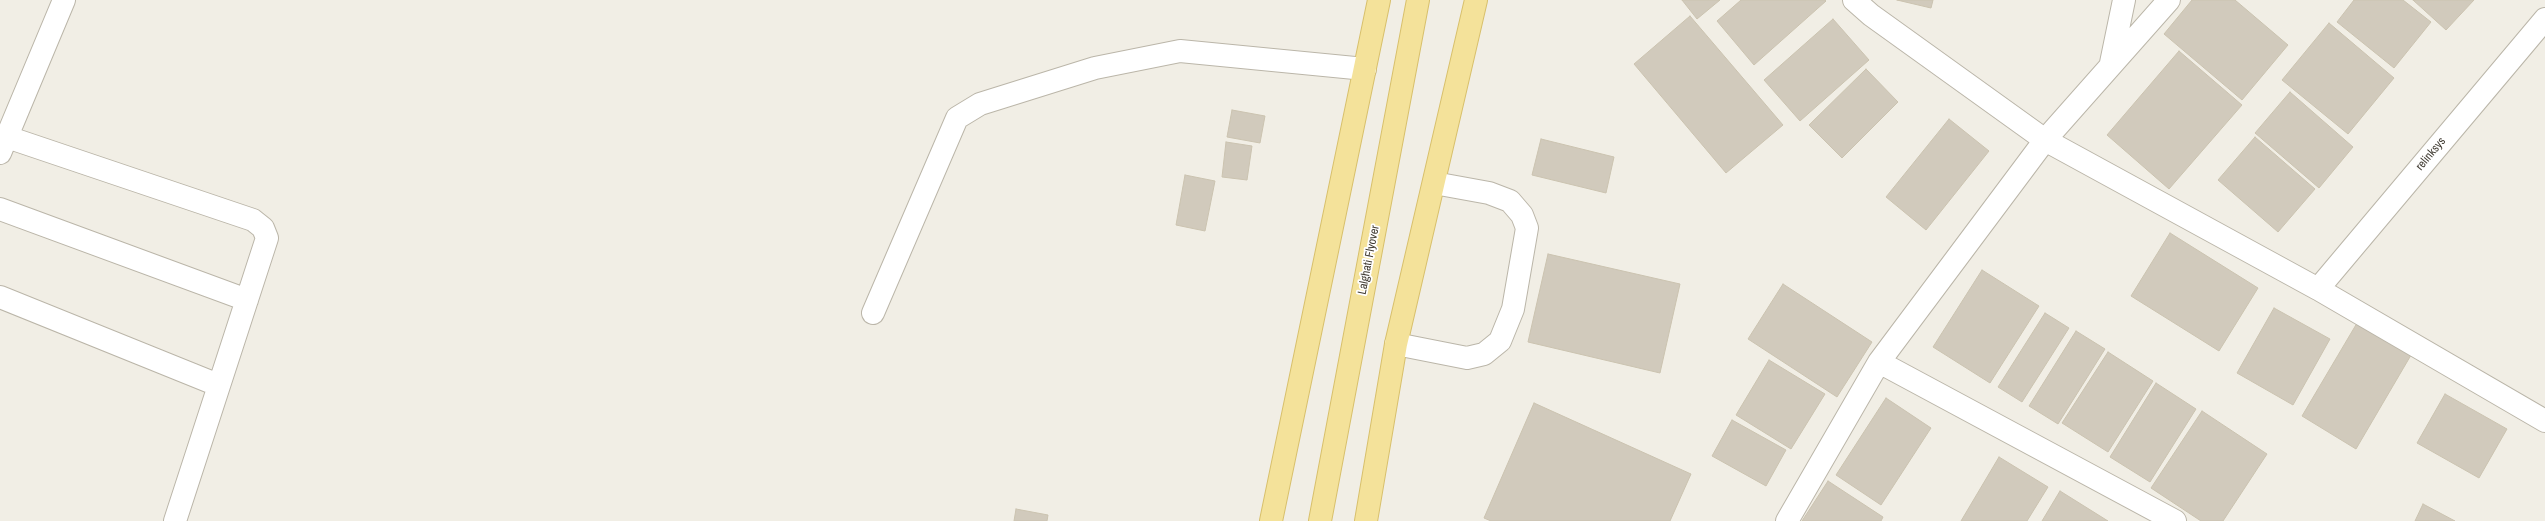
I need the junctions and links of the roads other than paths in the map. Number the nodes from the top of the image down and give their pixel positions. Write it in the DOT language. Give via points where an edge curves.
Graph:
graph roads {
  1 [pos="64,0"];
  2 [pos="1379,0"];
  3 [pos="1418,0"];
  4 [pos="1476,0"];
  5 [pos="1854,0"];
  6 [pos="2124,0"];
  7 [pos="2169,0"];
  8 [pos="2545,19"];
  9 [pos="2110,66"];
  10 [pos="1365,69"];
  11 [pos="2045,140"];
  12 [pos="3,145"];
  13 [pos="1434,184"];
  14 [pos="0,209"];
  15 [pos="2318,289"];
  16 [pos="0,297"];
  17 [pos="247,300"];
  18 [pos="873,313"];
  19 [pos="1396,344"];
  20 [pos="1879,362"];
  21 [pos="218,385"];
  22 [pos="2545,422"];
  23 [pos="175,521"];
  24 [pos="1271,521"];
  25 [pos="1320,521"];
  26 [pos="1366,521"];
  27 [pos="1787,521"];
  28 [pos="2175,521"];
  1 -- 12 [label="street"];
  2 -- 10 [label="main road"];
  3 -- 25 [label="main road, Lalghati Flyover"];
  4 -- 13 [label="main road"];
  5 -- 11 [label="street" via="1871,15"];
  6 -- 9 [label="street"];
  7 -- 9 [label="street"];
  8 -- 15 [label="street, relinksys"];
  9 -- 11 [label="street"];
  10 -- 18 [label="street" via="1180,51 1095,68 980,104 957,118"];
  10 -- 24 [label="main road"];
  11 -- 15 [label="street"];
  11 -- 20 [label="street"];
  12 -- 17 [label="street" via="253,220 263,228 267,238"];
  13 -- 19 [label="main road"];
  13 -- 19 [label="street" via="1489,193 1510,200 1522,215 1527,228 1514,309 1500,341 1484,354 1467,358"];
  14 -- 17 [label="street"];
  15 -- 22 [label="street"];
  16 -- 21 [label="street"];
  17 -- 21 [label="street"];
  19 -- 26 [label="main road"];
  20 -- 27 [label="street"];
  20 -- 28 [label="street"];
  21 -- 23 [label="street"];
}
